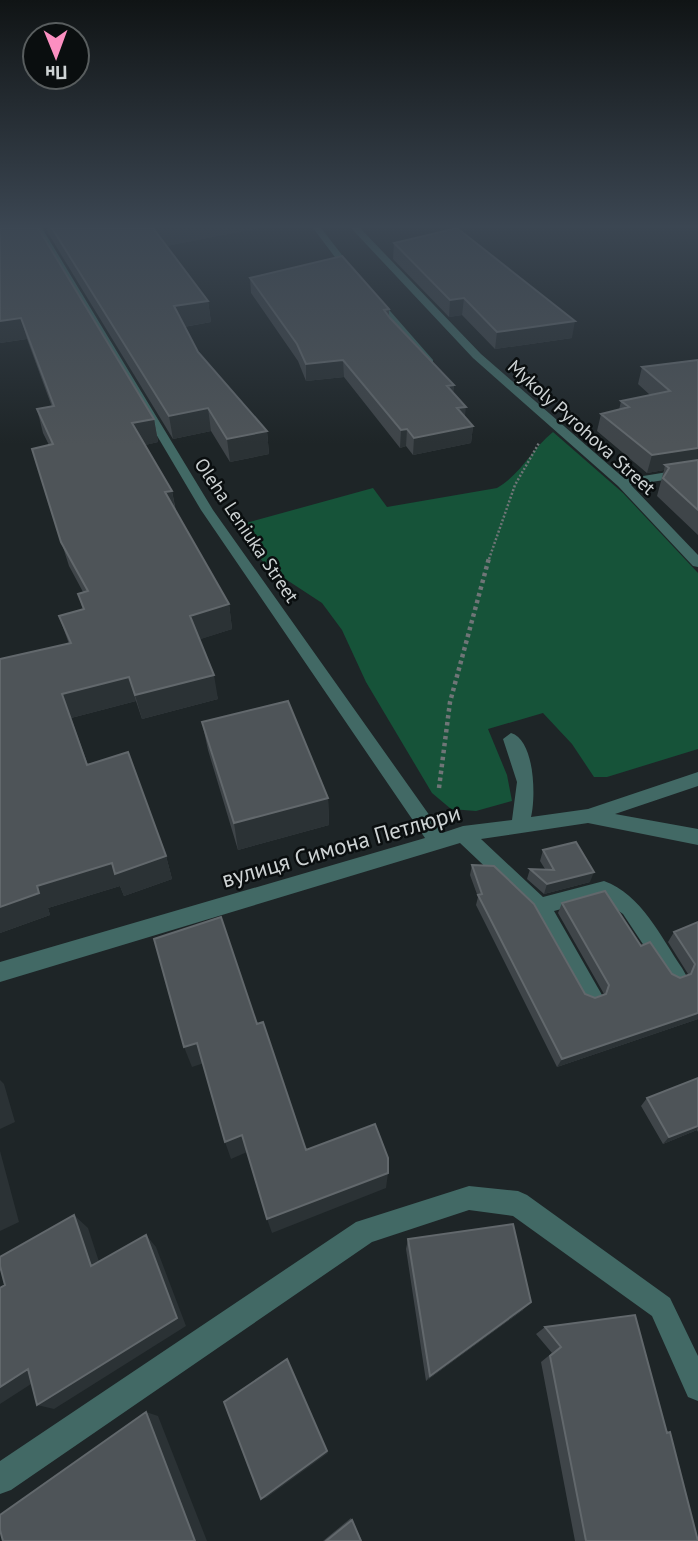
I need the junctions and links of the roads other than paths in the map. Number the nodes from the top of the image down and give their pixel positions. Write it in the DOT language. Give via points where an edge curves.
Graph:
graph roads {
  1 [pos="82,300"];
  2 [pos="377,300"];
  3 [pos="424,300"];
  4 [pos="430,362"];
  5 [pos="698,471"];
  6 [pos="622,483"];
  7 [pos="698,563"];
  8 [pos="511,739"];
  9 [pos="698,779"];
  10 [pos="588,816"];
  11 [pos="519,826"];
  12 [pos="463,834"];
  13 [pos="698,837"];
  14 [pos="438,842"];
  15 [pos="540,906"];
  16 [pos="0,972"];
  17 [pos="675,975"];
  18 [pos="591,995"];
  19 [pos="698,1387"];
  20 [pos="0,1479"];
  1 -- 14 [label="street, Oleha Leniuka Street" via="207,510"];
  2 -- 4 [label="street"];
  3 -- 6 [label="street, Mykoly Pyrohova Street" via="477,356"];
  5 -- 6 [label="street"];
  6 -- 7 [label="street, Mykoly Pyrohova Street"];
  8 -- 11 [label="street" via="527,783 527,803"];
  9 -- 10 [label="street, вулиця Симона Петлюри"];
  10 -- 11 [label="street, вулиця Симона Петлюри"];
  10 -- 13 [label="street"];
  11 -- 12 [label="street, вулиця Симона Петлюри"];
  12 -- 14 [label="street, вулиця Симона Петлюри"];
  12 -- 15 [label="street"];
  14 -- 16 [label="street, вулиця Симона Петлюри"];
  15 -- 17 [label="street" via="604,888 630,908"];
  15 -- 18 [label="street"];
  19 -- 20 [label="street" via="662,1307 518,1204 469,1198 365,1231"];
}
